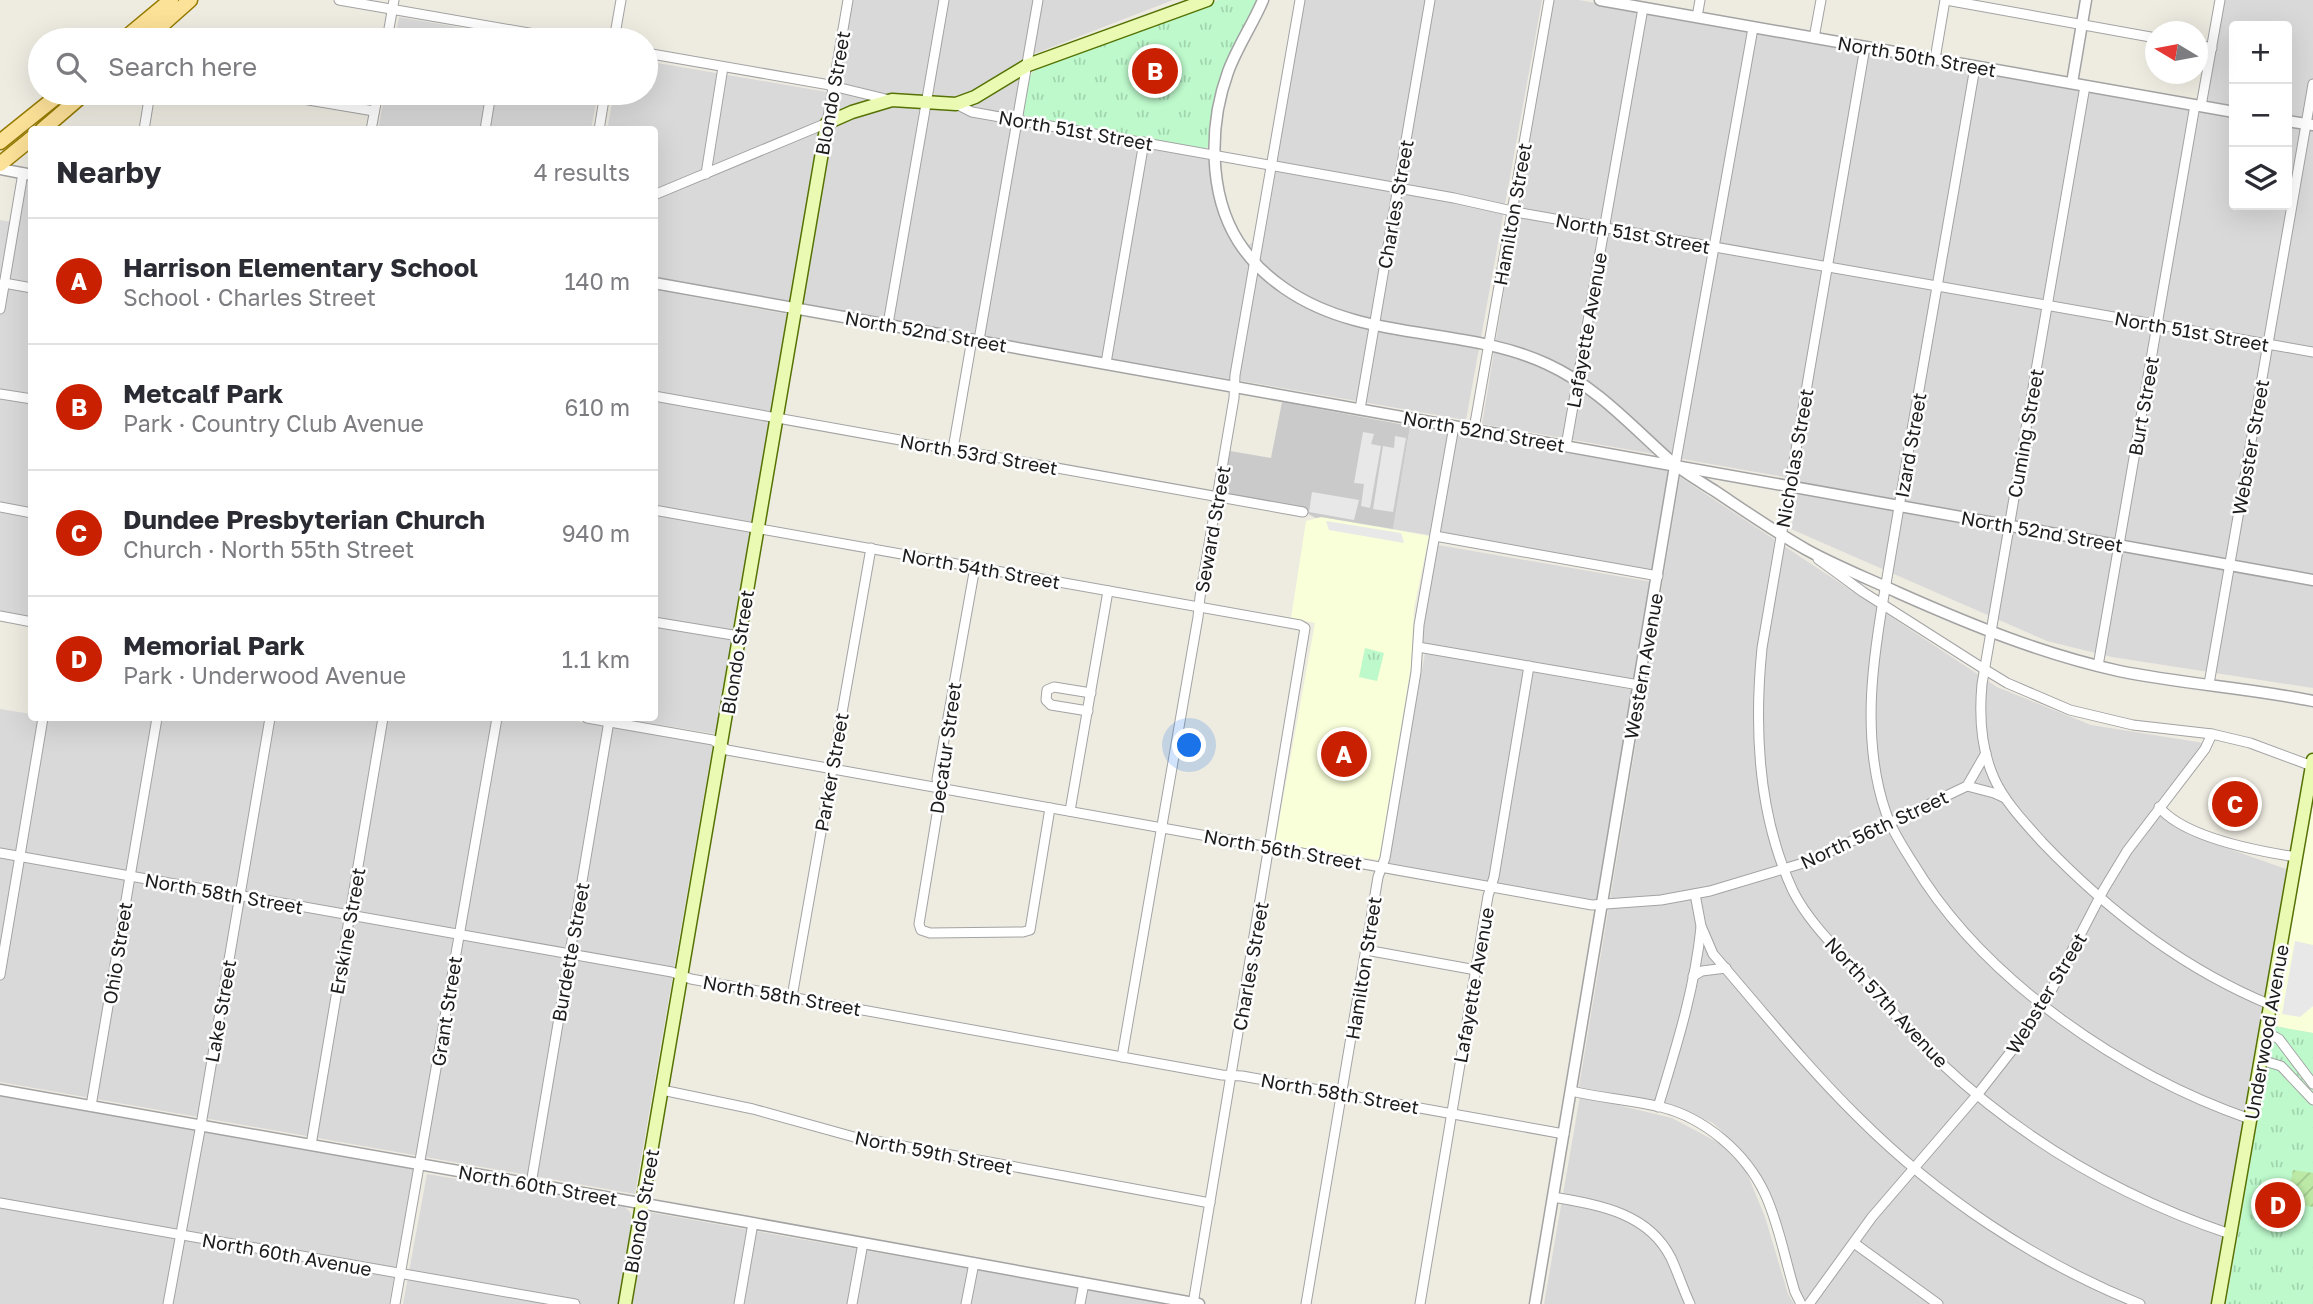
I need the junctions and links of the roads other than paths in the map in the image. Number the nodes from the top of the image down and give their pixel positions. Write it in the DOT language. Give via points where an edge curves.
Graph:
graph roads {
  1 [pos="171,0"];
  2 [pos="190,0"];
  3 [pos="339,0"];
  4 [pos="621,0"];
  5 [pos="848,0"];
  6 [pos="944,0"];
  7 [pos="1038,0"];
  8 [pos="1207,0"];
  9 [pos="1263,0"];
  10 [pos="1271,0"];
  11 [pos="1300,0"];
  12 [pos="1430,0"];
  13 [pos="1549,0"];
  14 [pos="1601,0"];
  15 [pos="1700,0"];
  16 [pos="1821,0"];
  17 [pos="1945,0"];
  18 [pos="2086,0"];
  19 [pos="2220,0"];
  20 [pos="393,5"];
  21 [pos="1643,8"];
  22 [pos="1697,18"];
  23 [pos="1253,24"];
  24 [pos="2082,24"];
  25 [pos="137,28"];
  26 [pos="165,28"];
  27 [pos="389,28"];
  28 [pos="497,28"];
  29 [pos="616,28"];
  30 [pos="1753,28"];
  31 [pos="2145,36"];
  32 [pos="1814,38"];
  33 [pos="1865,47"];
  34 [pos="2208,47"];
  35 [pos="2212,48"];
  36 [pos="658,56"];
  37 [pos="1935,60"];
  38 [pos="1028,65"];
  39 [pos="723,67"];
  40 [pos="1976,67"];
  41 [pos="2072,83"];
  42 [pos="2313,85"];
  43 [pos="833,86"];
  44 [pos="2085,86"];
  45 [pos="892,100"];
  46 [pos="926,103"];
  47 [pos="956,104"];
  48 [pos="46,105"];
  49 [pos="71,105"];
  50 [pos="148,105"];
  51 [pos="338,105"];
  52 [pos="375,105"];
  53 [pos="489,105"];
  54 [pos="603,105"];
  55 [pos="2198,106"];
  56 [pos="374,111"];
  57 [pos="2229,111"];
  58 [pos="1017,120"];
  59 [pos="827,123"];
  60 [pos="2309,125"];
  61 [pos="47,126"];
  62 [pos="145,126"];
  63 [pos="372,126"];
  64 [pos="486,126"];
  65 [pos="600,126"];
  66 [pos="28,141"];
  67 [pos="0,142"];
  68 [pos="1144,142"];
  69 [pos="1216,155"];
  70 [pos="0,164"];
  71 [pos="1271,165"];
  72 [pos="0,169"];
  73 [pos="27,174"];
  74 [pos="706,174"];
  75 [pos="1398,188"];
  76 [pos="658,193"];
  77 [pos="1512,211"];
  78 [pos="1604,228"];
  79 [pos="1714,247"];
  80 [pos="1254,264"];
  81 [pos="1827,267"];
  82 [pos="4,283"];
  83 [pos="658,284"];
  84 [pos="1938,286"];
  85 [pos="28,287"];
  86 [pos="2048,306"];
  87 [pos="795,308"];
  88 [pos="0,309"];
  89 [pos="888,324"];
  90 [pos="1374,325"];
  91 [pos="2157,325"];
  92 [pos="975,340"];
  93 [pos="2268,344"];
  94 [pos="1489,346"];
  95 [pos="2313,352"];
  96 [pos="1106,363"];
  97 [pos="1578,380"];
  98 [pos="1235,386"];
  99 [pos="0,394"];
  100 [pos="658,397"];
  101 [pos="28,398"];
  102 [pos="1360,409"];
  103 [pos="776,418"];
  104 [pos="1454,426"];
  105 [pos="1474,429"];
  106 [pos="1566,446"];
  107 [pos="953,449"];
  108 [pos="1675,466"];
  109 [pos="1789,486"];
  110 [pos="1217,496"];
  111 [pos="1899,506"];
  112 [pos="0,507"];
  113 [pos="658,511"];
  114 [pos="28,512"];
  115 [pos="1303,512"];
  116 [pos="2009,526"];
  117 [pos="758,528"];
  118 [pos="1782,534"];
  119 [pos="1435,536"];
  120 [pos="2120,545"];
  121 [pos="871,548"];
  122 [pos="1808,551"];
  123 [pos="2230,565"];
  124 [pos="975,567"];
  125 [pos="1658,576"];
  126 [pos="2313,580"];
  127 [pos="1885,587"];
  128 [pos="1108,591"];
  129 [pos="1882,604"];
  130 [pos="1199,607"];
  131 [pos="0,617"];
  132 [pos="28,621"];
  133 [pos="658,623"];
  134 [pos="1305,628"];
  135 [pos="1991,633"];
  136 [pos="739,636"];
  137 [pos="1418,647"];
  138 [pos="1529,666"];
  139 [pos="2098,666"];
  140 [pos="1984,669"];
  141 [pos="2209,684"];
  142 [pos="1639,685"];
  143 [pos="1091,693"];
  144 [pos="2313,701"];
  145 [pos="1087,711"];
  146 [pos="43,721"];
  147 [pos="156,721"];
  148 [pos="269,721"];
  149 [pos="382,721"];
  150 [pos="495,721"];
  151 [pos="609,721"];
  152 [pos="2212,734"];
  153 [pos="721,746"];
  154 [pos="1986,754"];
  155 [pos="2312,763"];
  156 [pos="832,769"];
  157 [pos="1967,786"];
  158 [pos="939,788"];
  159 [pos="2007,799"];
  160 [pos="2159,807"];
  161 [pos="1051,808"];
  162 [pos="1070,811"];
  163 [pos="1891,823"];
  164 [pos="1161,828"];
  165 [pos="1270,847"];
  166 [pos="0,853"];
  167 [pos="20,857"];
  168 [pos="2296,857"];
  169 [pos="1382,867"];
  170 [pos="1785,870"];
  171 [pos="130,876"];
  172 [pos="1491,887"];
  173 [pos="1695,894"];
  174 [pos="240,896"];
  175 [pos="2099,898"];
  176 [pos="1602,905"];
  177 [pos="350,916"];
  178 [pos="1701,926"];
  179 [pos="459,934"];
  180 [pos="1366,950"];
  181 [pos="569,954"];
  182 [pos="1726,968"];
  183 [pos="1476,970"];
  184 [pos="0,975"];
  185 [pos="681,975"];
  186 [pos="1693,976"];
  187 [pos="792,997"];
  188 [pos="2270,1004"];
  189 [pos="2043,1005"];
  190 [pos="2266,1032"];
  191 [pos="1122,1057"];
  192 [pos="2261,1060"];
  193 [pos="1232,1075"];
  194 [pos="2313,1084"];
  195 [pos="0,1090"];
  196 [pos="662,1090"];
  197 [pos="1571,1091"];
  198 [pos="1342,1094"];
  199 [pos="1977,1095"];
  200 [pos="2313,1100"];
  201 [pos="91,1106"];
  202 [pos="1658,1107"];
  203 [pos="1451,1114"];
  204 [pos="2250,1119"];
  205 [pos="201,1126"];
  206 [pos="1564,1134"];
  207 [pos="311,1145"];
  208 [pos="421,1164"];
  209 [pos="1914,1167"];
  210 [pos="531,1184"];
  211 [pos="1553,1197"];
  212 [pos="0,1203"];
  213 [pos="643,1203"];
  214 [pos="1210,1203"];
  215 [pos="754,1223"];
  216 [pos="2230,1234"];
  217 [pos="181,1235"];
  218 [pos="863,1242"];
  219 [pos="1854,1243"];
  220 [pos="974,1263"];
  221 [pos="401,1274"];
  222 [pos="1084,1283"];
  223 [pos="168,1304"];
  224 [pos="395,1304"];
  225 [pos="575,1304"];
  226 [pos="625,1304"];
  227 [pos="739,1304"];
  228 [pos="852,1304"];
  229 [pos="966,1304"];
  230 [pos="1080,1304"];
  231 [pos="1195,1304"];
  232 [pos="1306,1304"];
  233 [pos="1420,1304"];
  234 [pos="1535,1304"];
  235 [pos="1690,1304"];
  236 [pos="1801,1304"];
  237 [pos="1809,1304"];
  238 [pos="1938,1304"];
  239 [pos="2140,1304"];
  240 [pos="2218,1304"];
  1 -- 25 [label="main road"];
  2 -- 26 [label="main road"];
  3 -- 20 [label="street"];
  4 -- 29 [label="street"];
  5 -- 43 [label="street, Blondo Street"];
  6 -- 46 [label="street"];
  7 -- 38 [label="street"];
  8 -- 38 [label="main road"];
  9 -- 23 [label="street"];
  10 -- 23 [label="street"];
  11 -- 71 [label="street, Seward Street"];
  12 -- 75 [label="street, Charles Street"];
  13 -- 77 [label="street, Hamilton Street"];
  14 -- 21 [label="street, North 50th Street"];
  15 -- 22 [label="street"];
  16 -- 32 [label="street"];
  17 -- 24 [label="street"];
  17 -- 37 [label="street"];
  18 -- 24 [label="street"];
  19 -- 35 [label="street, Burt Street"];
  20 -- 27 [label="street"];
  20 -- 28 [label="street"];
  21 -- 22 [label="street, North 50th Street"];
  21 -- 78 [label="street, Lafayette Avenue"];
  22 -- 30 [label="street, North 50th Street"];
  23 -- 69 [label="street" via="1225,82"];
  24 -- 31 [label="street"];
  24 -- 41 [label="street"];
  30 -- 32 [label="street, North 50th Street"];
  30 -- 79 [label="street, Western Avenue"];
  32 -- 33 [label="street, North 50th Street"];
  33 -- 37 [label="street, North 50th Street"];
  33 -- 81 [label="street, Nicholas Street"];
  34 -- 35 [label="street"];
  35 -- 55 [label="street, Burt Street"];
  36 -- 39 [label="street"];
  37 -- 40 [label="street, North 50th Street"];
  38 -- 47 [label="main road"];
  38 -- 58 [label="street"];
  39 -- 43 [label="street"];
  39 -- 74 [label="street"];
  40 -- 41 [label="street, North 50th Street"];
  40 -- 84 [label="street, Izard Street"];
  41 -- 44 [label="street, North 50th Street"];
  42 -- 60 [label="street, Webster Street"];
  43 -- 45 [label="street"];
  43 -- 59 [label="street, Blondo Street"];
  44 -- 55 [label="street, North 50th Street"];
  44 -- 86 [label="street, Cuming Street"];
  45 -- 46 [label="main road"];
  45 -- 59 [label="main road"];
  46 -- 47 [label="main road"];
  46 -- 89 [label="street"];
  47 -- 58 [label="street, North 51st Street"];
  48 -- 67 [label="main road"];
  49 -- 61 [label="main road"];
  50 -- 62 [label="street"];
  51 -- 56 [label="street"];
  52 -- 56 [label="street"];
  53 -- 64 [label="street"];
  54 -- 65 [label="street"];
  55 -- 57 [label="street, North 50th Street"];
  55 -- 91 [label="street, Burt Street"];
  56 -- 63 [label="street"];
  58 -- 68 [label="street, North 51st Street"];
  58 -- 92 [label="street"];
  59 -- 74 [label="street"];
  59 -- 87 [label="main road, Blondo Street"];
  60 -- 93 [label="street, Webster Street"];
  66 -- 70 [label="main road"];
  68 -- 69 [label="street, North 51st Street"];
  68 -- 96 [label="street"];
  69 -- 71 [label="street, North 51st Street"];
  69 -- 80 [label="street" via="1226,215"];
  71 -- 75 [label="street, North 51st Street"];
  71 -- 80 [label="street, Seward Street"];
  72 -- 73 [label="street"];
  73 -- 82 [label="street"];
  74 -- 76 [label="street"];
  75 -- 77 [label="street, North 51st Street"];
  75 -- 90 [label="street, Charles Street"];
  77 -- 78 [label="street, North 51st Street"];
  77 -- 94 [label="street, Hamilton Street"];
  78 -- 79 [label="street, North 51st Street"];
  78 -- 97 [label="street, Lafayette Avenue"];
  79 -- 81 [label="street, North 51st Street"];
  79 -- 108 [label="street, Western Avenue"];
  80 -- 90 [label="street" via="1312,305"];
  80 -- 98 [label="street, Seward Street"];
  81 -- 84 [label="street, North 51st Street"];
  81 -- 109 [label="street, Nicholas Street"];
  82 -- 85 [label="street"];
  82 -- 88 [label="street"];
  83 -- 87 [label="street, North 52nd Street"];
  84 -- 86 [label="street, North 51st Street"];
  84 -- 111 [label="street, Izard Street"];
  86 -- 91 [label="street, North 51st Street"];
  86 -- 116 [label="street, Cuming Street"];
  87 -- 89 [label="street, North 52nd Street"];
  87 -- 103 [label="main road, Blondo Street"];
  89 -- 92 [label="street, North 52nd Street"];
  90 -- 94 [label="street"];
  90 -- 102 [label="street, Charles Street"];
  91 -- 93 [label="street, North 51st Street"];
  91 -- 120 [label="street, Burt Street"];
  92 -- 96 [label="street, North 52nd Street"];
  92 -- 107 [label="street"];
  93 -- 95 [label="street, North 51st Street"];
  93 -- 123 [label="street, Webster Street"];
  94 -- 97 [label="street" via="1537,360"];
  94 -- 105 [label="street, Hamilton Street"];
  96 -- 98 [label="street, North 52nd Street"];
  97 -- 106 [label="street, Lafayette Avenue"];
  97 -- 108 [label="street"];
  98 -- 102 [label="street, North 52nd Street"];
  98 -- 110 [label="street, Seward Street"];
  99 -- 101 [label="street"];
  100 -- 103 [label="street, North 53rd Street"];
  102 -- 104 [label="street, North 52nd Street"];
  103 -- 107 [label="street, North 53rd Street"];
  103 -- 117 [label="main road, Blondo Street"];
  104 -- 105 [label="street, North 52nd Street"];
  104 -- 119 [label="street, Hamilton Street"];
  105 -- 106 [label="street, North 52nd Street"];
  106 -- 108 [label="street, North 52nd Street"];
  107 -- 110 [label="street, North 53rd Street"];
  108 -- 109 [label="street, North 52nd Street"];
  108 -- 118 [label="street"];
  108 -- 125 [label="street, Western Avenue"];
  109 -- 111 [label="street, North 52nd Street"];
  109 -- 118 [label="street, Nicholas Street"];
  110 -- 115 [label="street, North 53rd Street"];
  110 -- 130 [label="street, Seward Street"];
  111 -- 116 [label="street, North 52nd Street"];
  111 -- 127 [label="street, Izard Street"];
  112 -- 114 [label="street"];
  113 -- 117 [label="street, North 54th Street"];
  116 -- 120 [label="street, North 52nd Street"];
  116 -- 135 [label="street, Cuming Street"];
  117 -- 121 [label="street, North 54th Street"];
  117 -- 136 [label="main road, Blondo Street"];
  118 -- 122 [label="street"];
  118 -- 170 [label="street, Nicholas Street" via="1762,648 1758,729 1769,816"];
  119 -- 125 [label="street"];
  119 -- 137 [label="street, Hamilton Street"];
  120 -- 123 [label="street, North 52nd Street"];
  120 -- 139 [label="street, Burt Street"];
  121 -- 124 [label="street, North 54th Street"];
  121 -- 156 [label="street, Parker Street"];
  122 -- 127 [label="street"];
  122 -- 129 [label="street"];
  123 -- 126 [label="street, North 52nd Street"];
  123 -- 141 [label="street, Webster Street"];
  124 -- 128 [label="street, North 54th Street"];
  124 -- 158 [label="street, Decatur Street"];
  125 -- 142 [label="street, Western Avenue"];
  127 -- 129 [label="street, Izard Street"];
  127 -- 135 [label="street"];
  128 -- 130 [label="street, North 54th Street"];
  128 -- 143 [label="street"];
  129 -- 140 [label="street"];
  129 -- 163 [label="street, Izard Street" via="1871,732 1876,772"];
  130 -- 134 [label="street, North 54th Street"];
  130 -- 164 [label="street, Seward Street"];
  131 -- 132 [label="street"];
  133 -- 136 [label="street"];
  134 -- 165 [label="street, Charles Street"];
  135 -- 139 [label="street"];
  135 -- 140 [label="street, Cuming Street"];
  136 -- 153 [label="main road, Blondo Street"];
  137 -- 138 [label="street"];
  137 -- 169 [label="street, Hamilton Street"];
  138 -- 142 [label="street"];
  138 -- 172 [label="street, Lafayette Avenue"];
  139 -- 141 [label="street"];
  140 -- 152 [label="street" via="2070,710 2133,725"];
  140 -- 154 [label="street, Cuming Street" via="1981,708"];
  141 -- 144 [label="street"];
  142 -- 176 [label="street, Western Avenue"];
  143 -- 145 [label="street"];
  143 -- 145 [label="street" via="1054,687 1045,694 1051,705"];
  145 -- 162 [label="street"];
  146 -- 167 [label="street"];
  147 -- 171 [label="street, Ohio Street"];
  148 -- 174 [label="street, Lake Street"];
  149 -- 177 [label="street, Erskine Street"];
  150 -- 179 [label="street, Grant Street"];
  151 -- 153 [label="street, North 56th Street" via="713,740"];
  151 -- 181 [label="street, Burdette Street"];
  152 -- 155 [label="street"];
  152 -- 160 [label="street, Webster Street"];
  153 -- 156 [label="street, North 56th Street"];
  153 -- 185 [label="main road, Blondo Street"];
  154 -- 157 [label="street, North 56th Street"];
  154 -- 159 [label="street, Cuming Street"];
  155 -- 168 [label="main road, Underwood Avenue"];
  156 -- 158 [label="street, North 56th Street"];
  156 -- 187 [label="street, Parker Street"];
  157 -- 159 [label="street, North 56th Street"];
  157 -- 163 [label="street, North 56th Street"];
  158 -- 161 [label="street, North 56th Street"];
  158 -- 161 [label="street, Decatur Street" via="921,930 1030,930"];
  159 -- 175 [label="street"];
  160 -- 168 [label="street" via="2204,834"];
  160 -- 175 [label="street, Webster Street"];
  161 -- 162 [label="street, North 56th Street"];
  162 -- 164 [label="street, North 56th Street"];
  163 -- 170 [label="street, North 56th Street"];
  163 -- 189 [label="street, Izard Street" via="1922,879 1953,920"];
  164 -- 165 [label="street, North 56th Street"];
  164 -- 191 [label="street, Seward Street"];
  165 -- 169 [label="street, North 56th Street"];
  165 -- 193 [label="street, Charles Street"];
  166 -- 167 [label="street, North 58th Street"];
  167 -- 171 [label="street, North 58th Street"];
  167 -- 184 [label="street"];
  168 -- 188 [label="main road, Underwood Avenue"];
  169 -- 172 [label="street, North 56th Street"];
  169 -- 180 [label="street, Hamilton Street"];
  170 -- 173 [label="street, North 56th Street"];
  170 -- 199 [label="street, North 57th Avenue" via="1800,903 1845,958 1912,1034"];
  171 -- 174 [label="street, North 58th Street"];
  171 -- 201 [label="street, Ohio Street"];
  172 -- 176 [label="street, North 56th Street"];
  172 -- 183 [label="street, Lafayette Avenue"];
  173 -- 176 [label="street, North 56th Street"];
  173 -- 178 [label="street"];
  174 -- 177 [label="street, North 58th Street"];
  174 -- 205 [label="street, Lake Street"];
  175 -- 188 [label="street" via="2176,955"];
  175 -- 189 [label="street, Webster Street"];
  176 -- 197 [label="street, Western Avenue"];
  177 -- 179 [label="street, North 58th Street"];
  177 -- 207 [label="street, Erskine Street"];
  178 -- 182 [label="street" via="1713,954"];
  178 -- 186 [label="street"];
  179 -- 181 [label="street, North 58th Street"];
  179 -- 208 [label="street, Grant Street"];
  180 -- 183 [label="street"];
  180 -- 198 [label="street, Hamilton Street"];
  181 -- 185 [label="street, North 58th Street"];
  181 -- 210 [label="street, Burdette Street"];
  182 -- 186 [label="street"];
  182 -- 209 [label="street" via="1850,1109"];
  183 -- 203 [label="street, Lafayette Avenue"];
  185 -- 187 [label="street, North 58th Street"];
  185 -- 196 [label="main road, Blondo Street"];
  186 -- 202 [label="street"];
  187 -- 191 [label="street, North 58th Street"];
  188 -- 190 [label="main road, Underwood Avenue"];
  189 -- 199 [label="street, Webster Street"];
  189 -- 204 [label="street, Izard Street" via="2150,1074"];
  190 -- 192 [label="main road, Underwood Avenue"];
  190 -- 194 [label="street" via="2279,1039"];
  191 -- 193 [label="street, North 58th Street"];
  192 -- 200 [label="street" via="2281,1066"];
  192 -- 204 [label="main road, Underwood Avenue"];
  193 -- 198 [label="street, North 58th Street"];
  193 -- 214 [label="street, Charles Street"];
  195 -- 201 [label="street, North 60th Street"];
  196 -- 213 [label="main road, Blondo Street"];
  196 -- 214 [label="street, North 59th Street" via="753,1109 854,1138"];
  197 -- 202 [label="street"];
  197 -- 206 [label="street, Western Avenue"];
  198 -- 203 [label="street, North 58th Street"];
  198 -- 232 [label="street, Hamilton Street"];
  199 -- 209 [label="street, Webster Street"];
  199 -- 216 [label="street, North 57th Avenue" via="2090,1172 2157,1206"];
  201 -- 205 [label="street, North 60th Street"];
  202 -- 236 [label="street" via="1705,1127 1749,1168 1770,1207"];
  203 -- 206 [label="street, North 58th Street"];
  203 -- 233 [label="street, Lafayette Avenue"];
  204 -- 216 [label="main road, Underwood Avenue"];
  205 -- 207 [label="street, North 60th Street"];
  205 -- 217 [label="street, Lake Street"];
  206 -- 211 [label="street, Western Avenue"];
  207 -- 208 [label="street, North 60th Street"];
  208 -- 210 [label="street, North 60th Street"];
  208 -- 221 [label="street, Grant Street"];
  209 -- 219 [label="street, Webster Street"];
  209 -- 239 [label="street" via="1990,1224 2046,1258"];
  210 -- 213 [label="street, North 60th Street"];
  211 -- 234 [label="street, Western Avenue"];
  211 -- 235 [label="street" via="1615,1210 1644,1226 1667,1252"];
  212 -- 217 [label="street, North 60th Avenue"];
  213 -- 215 [label="street, North 60th Street"];
  213 -- 226 [label="main road, Blondo Street"];
  214 -- 231 [label="street, Charles Street"];
  215 -- 218 [label="street, North 60th Street"];
  215 -- 227 [label="street"];
  216 -- 240 [label="main road, Underwood Avenue"];
  217 -- 221 [label="street, North 60th Avenue"];
  217 -- 223 [label="street, Lake Street"];
  218 -- 220 [label="street, North 60th Street"];
  218 -- 228 [label="street"];
  219 -- 237 [label="street, Webster Street"];
  219 -- 238 [label="street"];
  220 -- 222 [label="street, North 60th Street"];
  220 -- 229 [label="street"];
  221 -- 224 [label="street, Grant Street"];
  221 -- 225 [label="street, North 60th Avenue"];
  222 -- 230 [label="street"];
  222 -- 231 [label="street, North 60th Street"];
}
